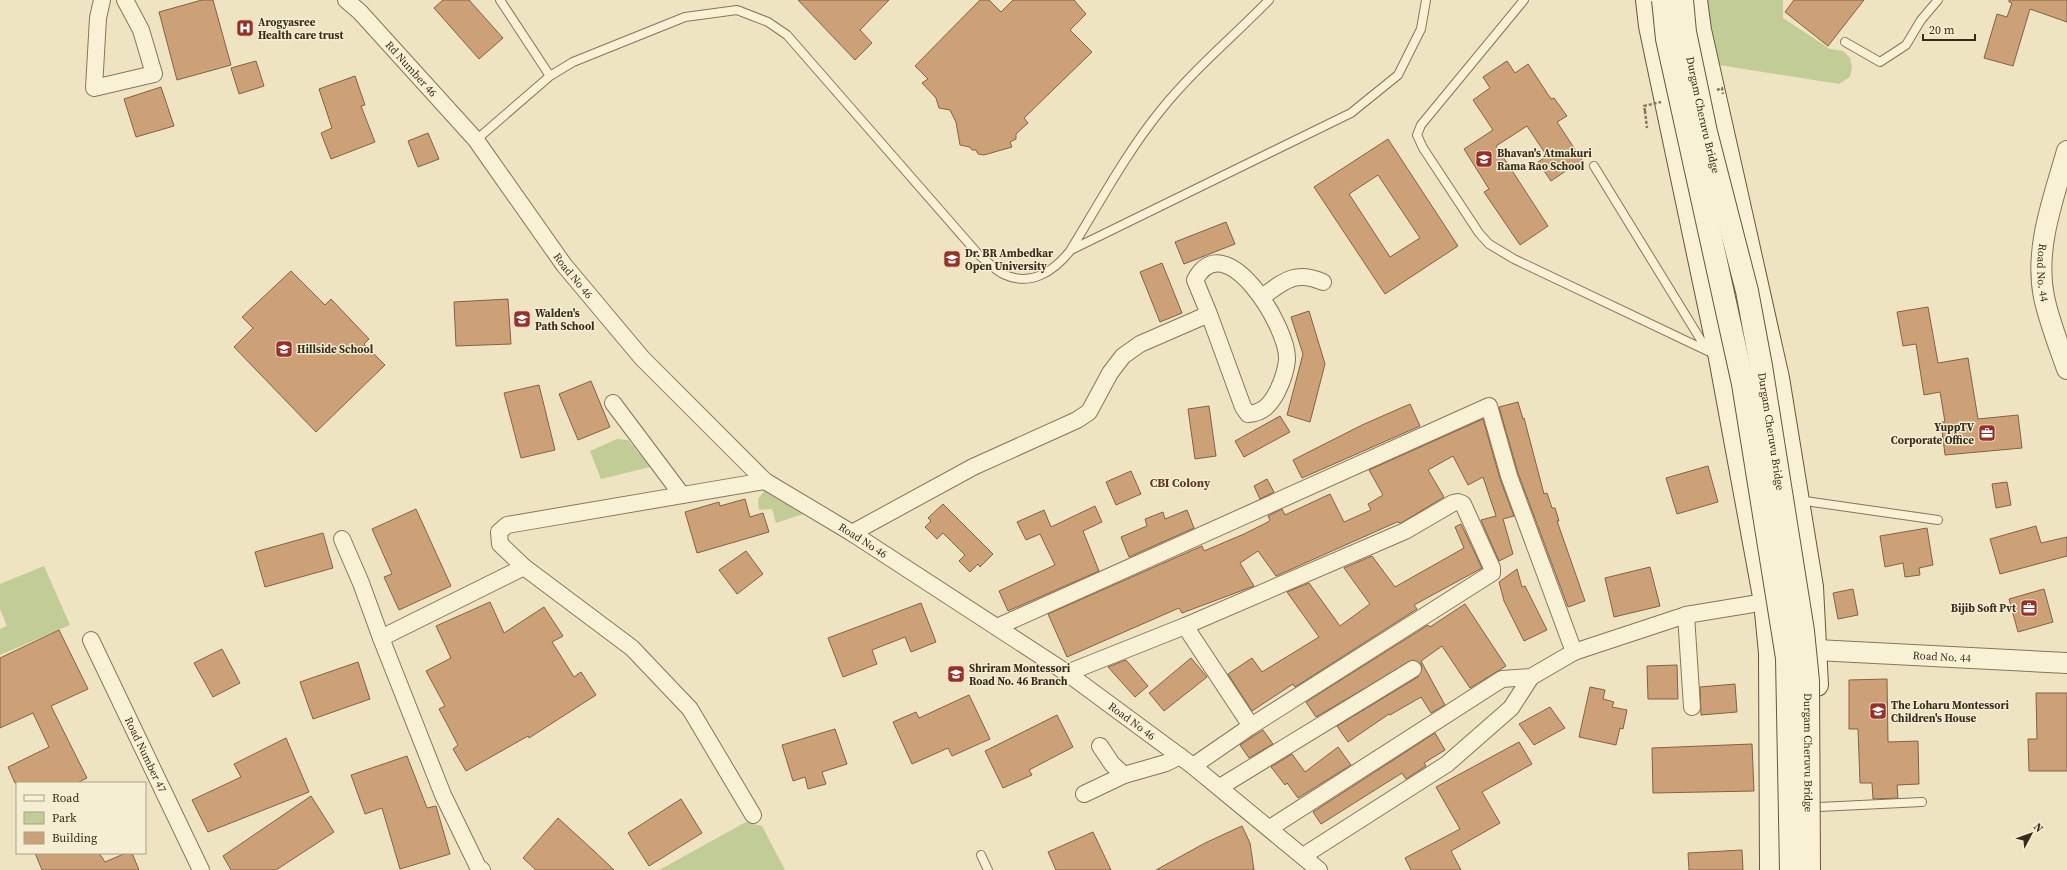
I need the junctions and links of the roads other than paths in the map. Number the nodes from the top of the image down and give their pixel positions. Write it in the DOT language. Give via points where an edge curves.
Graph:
graph roads {
  1 [pos="102,0"];
  2 [pos="125,0"];
  3 [pos="346,0"];
  4 [pos="500,0"];
  5 [pos="1269,0"];
  6 [pos="1426,0"];
  7 [pos="1524,0"];
  8 [pos="1647,0"];
  9 [pos="1663,0"];
  10 [pos="1682,0"];
  11 [pos="1696,0"];
  12 [pos="1938,0"];
  13 [pos="1845,42"];
  14 [pos="550,76"];
  15 [pos="476,140"];
  16 [pos="2067,151"];
  17 [pos="1594,166"];
  18 [pos="1070,251"];
  19 [pos="1323,282"];
  20 [pos="1262,297"];
  21 [pos="1209,314"];
  22 [pos="1714,354"];
  23 [pos="2067,369"];
  24 [pos="1778,378"];
  25 [pos="613,403"];
  26 [pos="765,481"];
  27 [pos="682,495"];
  28 [pos="1798,500"];
  29 [pos="1938,520"];
  30 [pos="852,533"];
  31 [pos="342,539"];
  32 [pos="524,567"];
  33 [pos="1765,602"];
  34 [pos="1686,615"];
  35 [pos="1185,626"];
  36 [pos="997,627"];
  37 [pos="381,638"];
  38 [pos="91,640"];
  39 [pos="1816,650"];
  40 [pos="1574,652"];
  41 [pos="2067,663"];
  42 [pos="1413,669"];
  43 [pos="1067,673"];
  44 [pos="1530,678"];
  45 [pos="1692,707"];
  46 [pos="1251,726"];
  47 [pos="1100,746"];
  48 [pos="1180,756"];
  49 [pos="1193,766"];
  50 [pos="1124,775"];
  51 [pos="1220,787"];
  52 [pos="1084,794"];
  53 [pos="1922,802"];
  54 [pos="1819,807"];
  55 [pos="753,815"];
  56 [pos="1270,828"];
  57 [pos="981,855"];
  58 [pos="1304,856"];
  59 [pos="201,870"];
  60 [pos="482,870"];
  61 [pos="988,870"];
  62 [pos="1319,870"];
  63 [pos="1771,870"];
  64 [pos="1792,870"];
  65 [pos="1809,870"];
  66 [pos="1820,870"];
  1 -- 2 [label="street" via="98,18 94,88 154,74 141,30"];
  3 -- 15 [label="street, Rd Number 46" via="360,12"];
  4 -- 14 [label="lane"];
  5 -- 18 [label="lane" via="1190,77 1161,110"];
  6 -- 18 [label="lane" via="1421,29 1398,75 1351,113"];
  7 -- 22 [label="lane" via="1421,125 1417,135 1423,148 1478,234 1489,244 1514,259"];
  8 -- 22 [label="main road"];
  9 -- 64 [label="main road, Durgam Cheruvu Bridge, bridge" via="1667,39 1743,384 1787,658"];
  10 -- 65 [label="main road, Durgam Cheruvu Bridge, bridge" via="1685,32 1706,132 1747,291 1803,631 1808,681"];
  11 -- 24 [label="main road" via="1700,30"];
  12 -- 13 [label="lane" via="1906,44 1880,62"];
  14 -- 15 [label="lane"];
  14 -- 18 [label="lane" via="573,62 685,17 737,10 768,22 787,35 979,255 1002,273 1019,280 1040,276 1061,262"];
  15 -- 26 [label="street, Road No 46" via="564,265 642,358"];
  16 -- 23 [label="street, Road No. 44" via="2045,229 2042,269 2044,296"];
  17 -- 22 [label="lane"];
  19 -- 20 [label="street" via="1310,276 1297,276"];
  20 -- 21 [label="street" via="1232,266 1214,264 1200,270 1195,280"];
  20 -- 21 [label="street" via="1284,341 1287,359 1282,382 1272,402 1259,413 1248,414 1243,407"];
  21 -- 30 [label="street" via="1140,344 1123,356 1110,373 1089,412 1077,420 973,467"];
  22 -- 24 [label="main road"];
  22 -- 33 [label="main road"];
  24 -- 28 [label="main road"];
  25 -- 27 [label="street"];
  26 -- 27 [label="street"];
  26 -- 30 [label="street, Road No 46"];
  27 -- 32 [label="street" via="507,525 499,532 500,544"];
  28 -- 29 [label="lane"];
  28 -- 39 [label="main road" via="1812,587"];
  30 -- 36 [label="street, Road No 46"];
  31 -- 37 [label="street"];
  32 -- 37 [label="street"];
  32 -- 55 [label="street" via="632,648 690,709"];
  33 -- 34 [label="street"];
  33 -- 63 [label="main road" via="1770,653"];
  34 -- 40 [label="street"];
  34 -- 45 [label="street"];
  35 -- 43 [label="street"];
  35 -- 46 [label="street"];
  35 -- 46 [label="street" via="1405,531 1453,503 1463,504 1492,573"];
  36 -- 40 [label="street" via="1489,406 1509,476"];
  36 -- 43 [label="street, Road No 46"];
  37 -- 60 [label="street" via="443,795 478,867"];
  38 -- 59 [label="street, Road Number 47"];
  39 -- 41 [label="street, Road No. 44"];
  39 -- 54 [label="main road"];
  40 -- 44 [label="street"];
  42 -- 51 [label="street"];
  43 -- 48 [label="street, Road No 46"];
  44 -- 56 [label="street" via="1502,679"];
  44 -- 58 [label="street" via="1511,708 1448,764"];
  46 -- 49 [label="street"];
  47 -- 50 [label="street" via="1112,764"];
  48 -- 49 [label="street, Road No 46"];
  48 -- 50 [label="street" via="1166,763"];
  49 -- 51 [label="street, Road No 46"];
  50 -- 52 [label="street"];
  51 -- 56 [label="street, Road No 46"];
  53 -- 54 [label="lane"];
  54 -- 66 [label="main road"];
  56 -- 58 [label="street, Road No 46"];
  57 -- 61 [label="lane"];
  58 -- 62 [label="street, Road No 46"];
}
